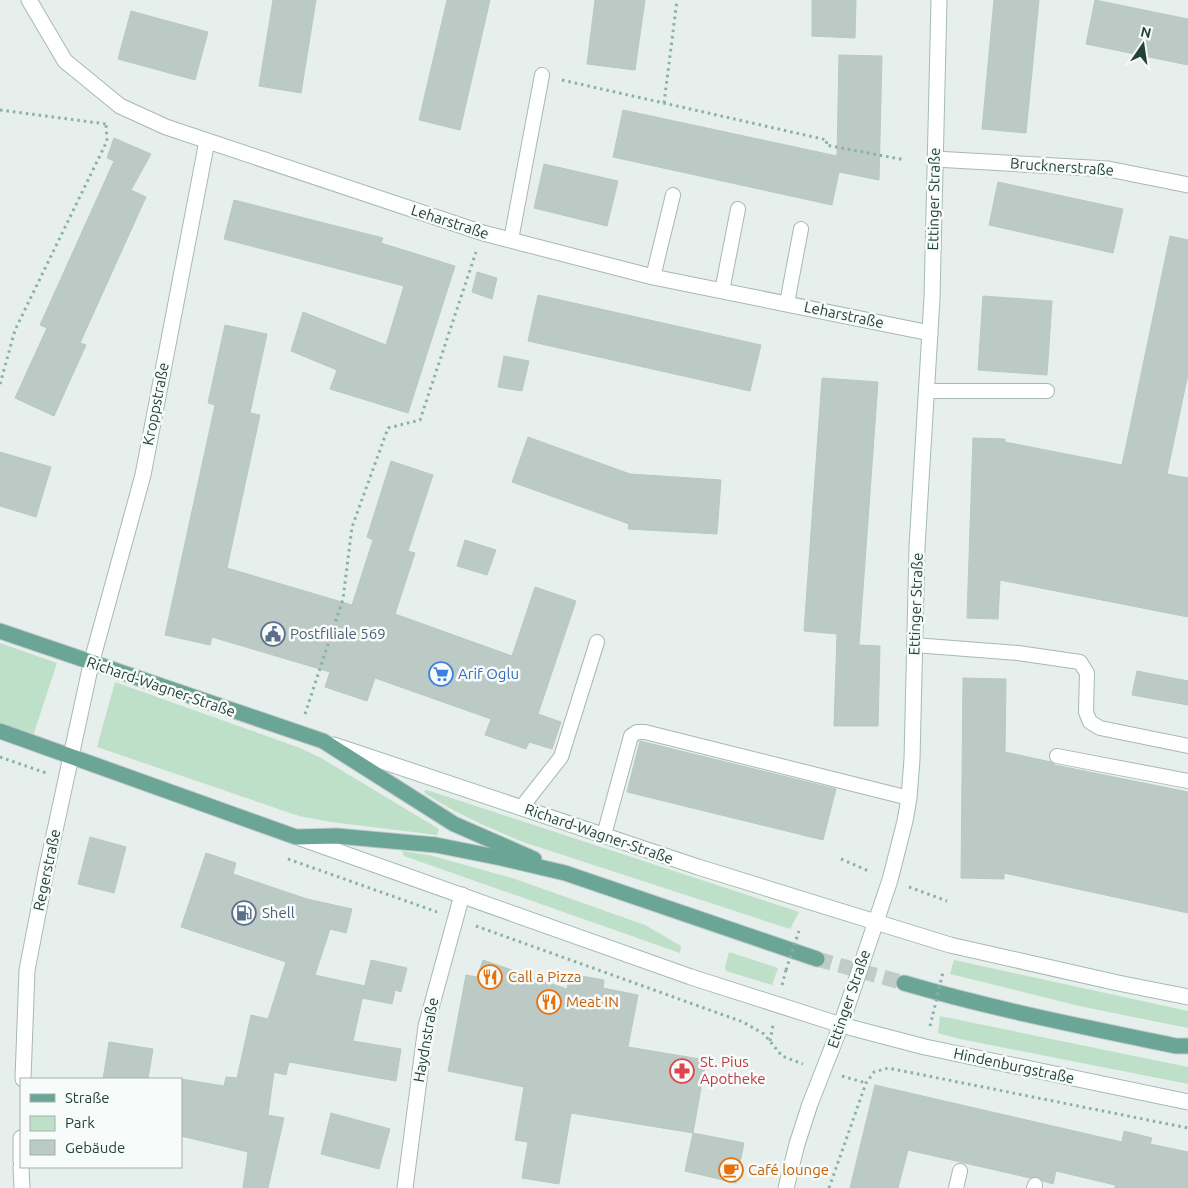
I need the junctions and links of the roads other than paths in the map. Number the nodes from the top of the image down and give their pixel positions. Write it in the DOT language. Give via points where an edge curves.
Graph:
graph roads {
  1 [pos="29,0"];
  2 [pos="939,0"];
  3 [pos="542,75"];
  4 [pos="207,141"];
  5 [pos="935,159"];
  6 [pos="1188,185"];
  7 [pos="673,195"];
  8 [pos="738,209"];
  9 [pos="801,229"];
  10 [pos="511,240"];
  11 [pos="653,277"];
  12 [pos="722,291"];
  13 [pos="787,304"];
  14 [pos="930,333"];
  15 [pos="926,391"];
  16 [pos="1047,391"];
  17 [pos="0,631"];
  18 [pos="597,642"];
  19 [pos="914,645"];
  20 [pos="91,664"];
  21 [pos="0,731"];
  22 [pos="323,741"];
  23 [pos="1188,746"];
  24 [pos="71,756"];
  25 [pos="1057,756"];
  26 [pos="1188,781"];
  27 [pos="908,798"];
  28 [pos="521,808"];
  29 [pos="604,835"];
  30 [pos="296,836"];
  31 [pos="565,873"];
  32 [pos="462,896"];
  33 [pos="876,922"];
  34 [pos="817,959"];
  35 [pos="904,983"];
  36 [pos="1188,997"];
  37 [pos="841,1025"];
  38 [pos="1184,1047"];
  39 [pos="23,1078"];
  40 [pos="1188,1102"];
  41 [pos="21,1168"];
  42 [pos="960,1171"];
  43 [pos="22,1188"];
  44 [pos="405,1188"];
  45 [pos="786,1188"];
  46 [pos="956,1188"];
  1 -- 4 [label="main road, Leharstraße" via="65,61 120,106"];
  2 -- 5 [label="main road, Ettinger Straße"];
  3 -- 10 [label="lane"];
  4 -- 10 [label="main road, Leharstraße"];
  4 -- 20 [label="main road, Kroppstraße" via="143,475"];
  5 -- 6 [label="main road, Brucknerstraße" via="1108,169"];
  5 -- 14 [label="main road, Ettinger Straße"];
  7 -- 11 [label="lane"];
  8 -- 12 [label="lane"];
  9 -- 13 [label="lane"];
  10 -- 11 [label="main road, Leharstraße"];
  11 -- 12 [label="main road, Leharstraße"];
  12 -- 13 [label="main road, Leharstraße"];
  13 -- 14 [label="main road, Leharstraße"];
  14 -- 15 [label="main road, Ettinger Straße"];
  15 -- 16 [label="lane"];
  15 -- 19 [label="main road, Ettinger Straße"];
  17 -- 20 [label="main road, Richard-Wagner-Straße"];
  18 -- 28 [label="lane" via="561,757"];
  19 -- 23 [label="lane" via="1080,662 1087,673 1087,717 1094,725"];
  19 -- 27 [label="main road, Ettinger Straße"];
  20 -- 22 [label="main road, Richard-Wagner-Straße"];
  20 -- 24 [label="main road, Regerstraße"];
  21 -- 24 [label="main road, Richard-Wagner-Straße"];
  22 -- 28 [label="main road, Richard-Wagner-Straße"];
  22 -- 31 [label="main road, Richard-Wagner-Straße" via="454,824"];
  24 -- 30 [label="main road, Richard-Wagner-Straße"];
  24 -- 39 [label="main road, Regerstraße" via="27,970"];
  25 -- 26 [label="lane"];
  27 -- 29 [label="lane" via="637,732 631,736"];
  27 -- 33 [label="main road, Ettinger Straße" via="890,880"];
  28 -- 29 [label="main road, Richard-Wagner-Straße"];
  29 -- 33 [label="main road, Richard-Wagner-Straße"];
  30 -- 31 [label="main road, Richard-Wagner-Straße" via="338,836 436,845"];
  30 -- 32 [label="main road, Richard-Wagner-Straße"];
  31 -- 34 [label="main road, Richard-Wagner-Straße"];
  32 -- 37 [label="main road, Richard-Wagner-Straße" via="691,977"];
  32 -- 44 [label="main road, Haydnstraße" via="426,1026"];
  33 -- 36 [label="main road" via="967,949"];
  33 -- 37 [label="main road, Ettinger Straße"];
  35 -- 38 [label="main road" via="980,1004"];
  37 -- 40 [label="main road, Hindenburgstraße" via="925,1048"];
  37 -- 45 [label="main road, Ettinger Straße" via="810,1104"];
  41 -- 43 [label="main road"];
  42 -- 46 [label="lane"];
}
